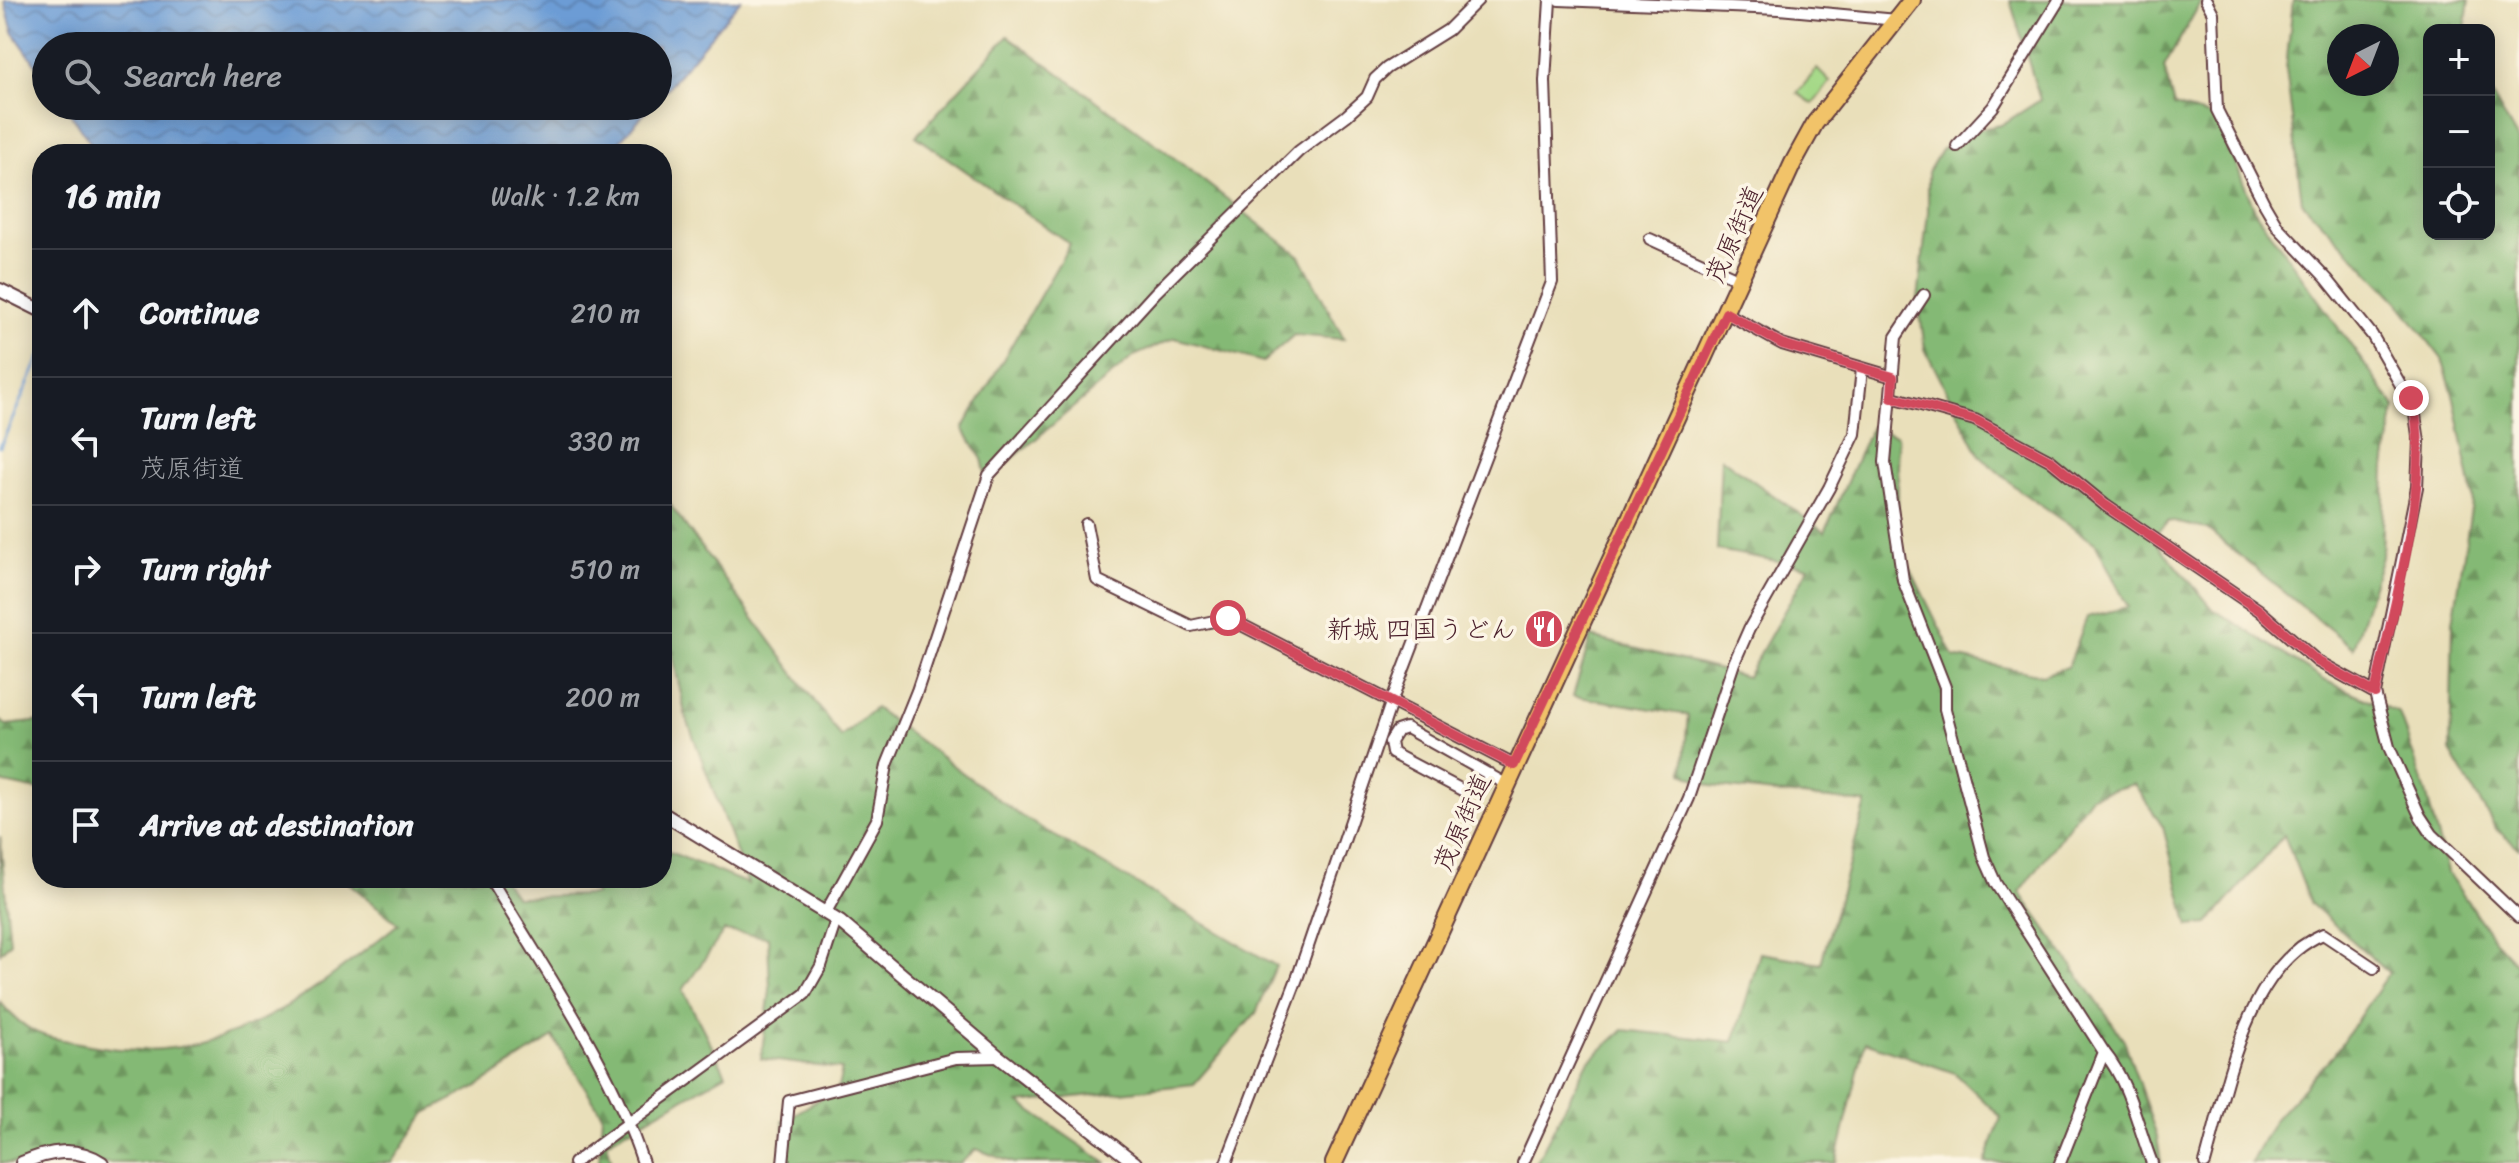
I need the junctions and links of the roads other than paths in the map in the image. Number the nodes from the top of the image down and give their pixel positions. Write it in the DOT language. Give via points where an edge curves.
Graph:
graph roads {
  1 [pos="1478,0"];
  2 [pos="1550,0"];
  3 [pos="1559,0"];
  4 [pos="1912,0"];
  5 [pos="2059,0"];
  6 [pos="2206,0"];
  7 [pos="1589,1"];
  8 [pos="1630,2"];
  9 [pos="1897,20"];
  10 [pos="1957,146"];
  11 [pos="1650,239"];
  12 [pos="1740,280"];
  13 [pos="0,290"];
  14 [pos="1924,295"];
  15 [pos="32,306"];
  16 [pos="1726,313"];
  17 [pos="1862,369"];
  18 [pos="1893,377"];
  19 [pos="1892,397"];
  20 [pos="1086,524"];
  21 [pos="2375,693"];
  22 [pos="1392,700"];
  23 [pos="1514,765"];
  24 [pos="1490,774"];
  25 [pos="1506,784"];
  26 [pos="672,819"];
  27 [pos="496,888"];
  28 [pos="831,916"];
  29 [pos="2519,917"];
  30 [pos="2374,968"];
  31 [pos="2104,1052"];
  32 [pos="999,1057"];
  33 [pos="630,1124"];
  34 [pos="22,1163"];
  35 [pos="102,1163"];
  36 [pos="574,1163"];
  37 [pos="643,1163"];
  38 [pos="783,1163"];
  39 [pos="1135,1163"];
  40 [pos="1226,1163"];
  41 [pos="1334,1163"];
  42 [pos="1523,1163"];
  43 [pos="2060,1163"];
  44 [pos="2152,1163"];
  45 [pos="2205,1163"];
  1 -- 28 [label="street" via="1448,30 1387,68 1367,97 1299,151 1155,293 989,475 887,765 877,820"];
  2 -- 22 [label="street" via="1545,81 1552,282"];
  3 -- 7 [label="street"];
  4 -- 9 [label="main road, 茂原街道"];
  5 -- 10 [label="street" via="1993,107"];
  6 -- 21 [label="street" via="2213,13 2217,110 2265,205 2372,335 2414,408 2417,487"];
  7 -- 8 [label="street"];
  8 -- 9 [label="street"];
  9 -- 12 [label="main road, 茂原街道" via="1815,123"];
  11 -- 12 [label="street"];
  12 -- 16 [label="main road, 茂原街道"];
  13 -- 15 [label="street"];
  14 -- 18 [label="street" via="1896,337"];
  16 -- 17 [label="street" via="1782,344"];
  16 -- 23 [label="main road, 茂原街道"];
  17 -- 18 [label="street"];
  17 -- 42 [label="street" via="1855,434 1744,640 1689,798"];
  18 -- 19 [label="street"];
  19 -- 21 [label="street" via="1975,420 2050,460 2105,505 2259,610 2317,661"];
  19 -- 31 [label="street" via="1885,462 1903,580 1945,687 1945,709 1984,857"];
  20 -- 22 [label="street" via="1097,580 1191,626 1228,618"];
  21 -- 29 [label="street" via="2389,747 2420,816 2432,834"];
  22 -- 23 [label="street"];
  22 -- 40 [label="street" via="1298,976"];
  23 -- 25 [label="main road, 茂原街道"];
  24 -- 24 [label="street" via="1406,728 1390,742 1392,753 1464,791 1485,786"];
  24 -- 25 [label="street"];
  25 -- 41 [label="main road, 茂原街道"];
  26 -- 28 [label="street"];
  27 -- 33 [label="street"];
  28 -- 32 [label="street"];
  28 -- 33 [label="street" via="821,966 805,994"];
  30 -- 45 [label="street" via="2323,934 2292,954 2267,982 2242,1035"];
  31 -- 43 [label="street"];
  31 -- 44 [label="street" via="2140,1118"];
  32 -- 38 [label="street" via="956,1058 789,1101"];
  32 -- 39 [label="street"];
  33 -- 36 [label="street"];
  33 -- 37 [label="street"];
  34 -- 35 [label="street" via="53,1152 89,1154"];
}
